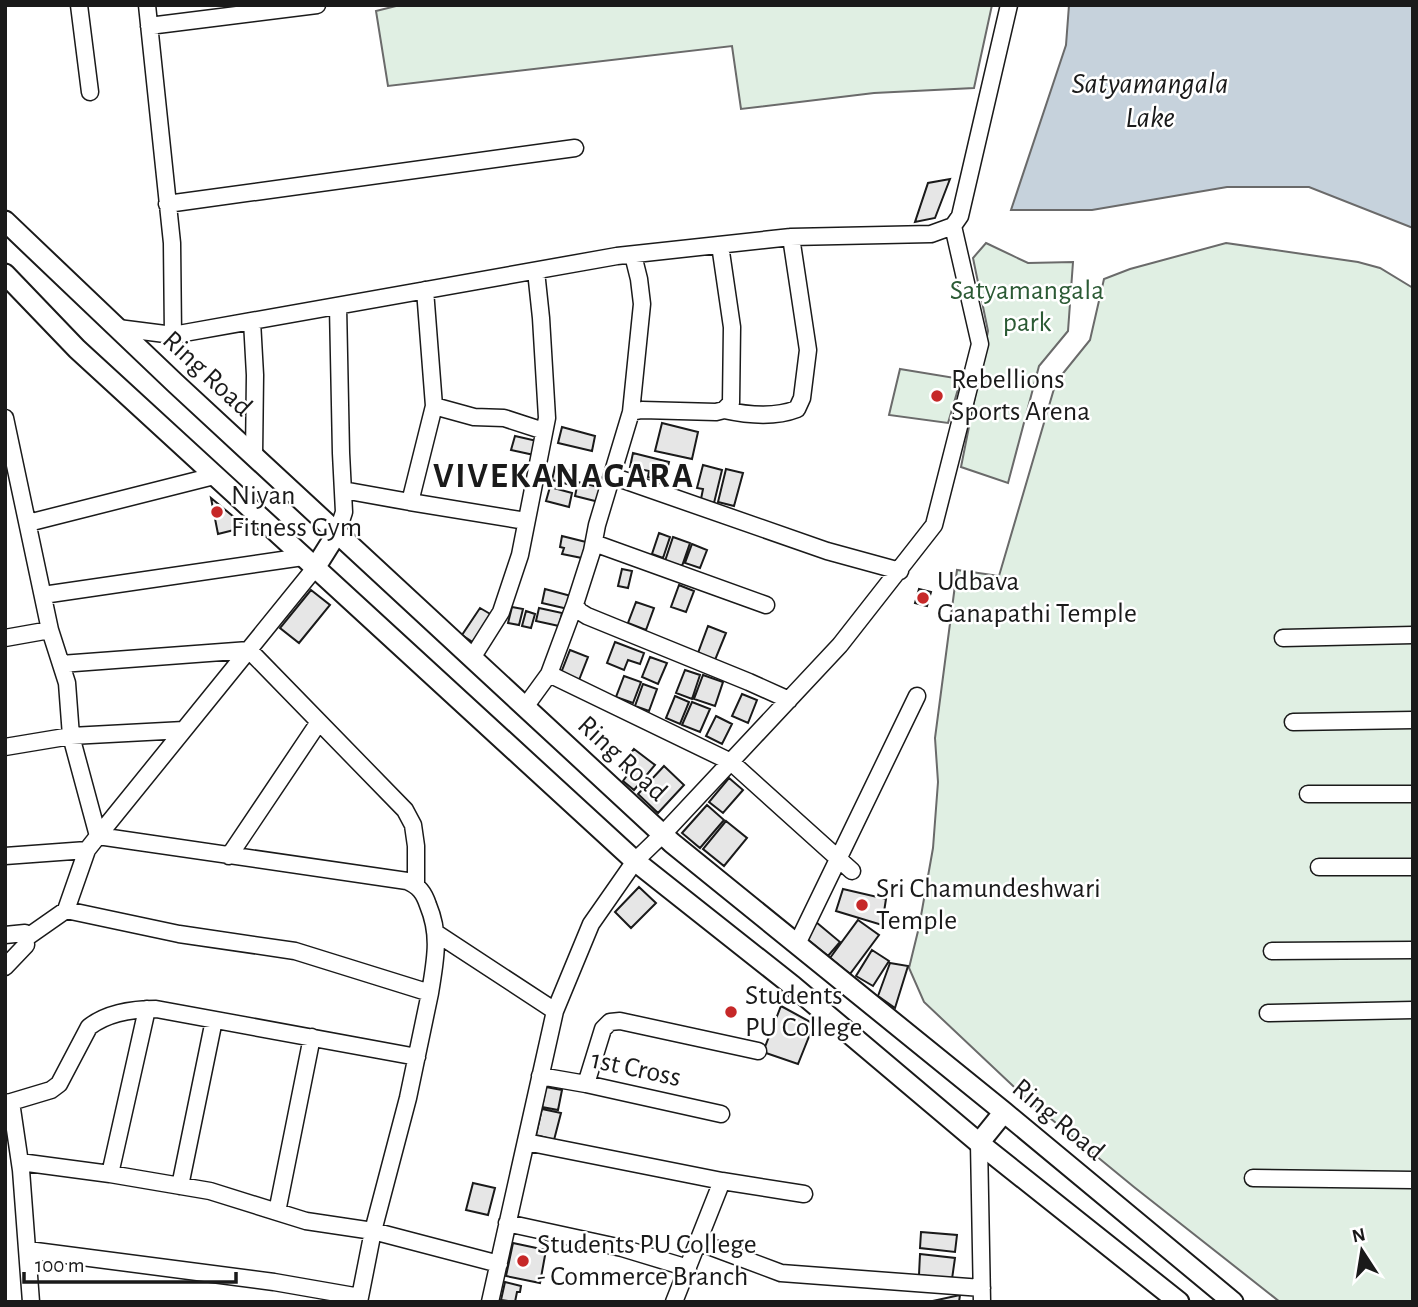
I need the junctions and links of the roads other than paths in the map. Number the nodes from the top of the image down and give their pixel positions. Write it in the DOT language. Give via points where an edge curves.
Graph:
graph roads {
  1 [pos="79,5"];
  2 [pos="147,5"];
  3 [pos="317,5"];
  4 [pos="1009,5"];
  5 [pos="149,26"];
  6 [pos="90,92"];
  7 [pos="575,148"];
  8 [pos="167,204"];
  9 [pos="5,221"];
  10 [pos="953,226"];
  11 [pos="791,237"];
  12 [pos="720,245"];
  13 [pos="633,255"];
  14 [pos="536,271"];
  15 [pos="5,274"];
  16 [pos="425,290"];
  17 [pos="338,306"];
  18 [pos="253,321"];
  19 [pos="118,328"];
  20 [pos="173,335"];
  21 [pos="434,406"];
  22 [pos="724,410"];
  23 [pos="631,412"];
  24 [pos="5,418"];
  25 [pos="544,431"];
  26 [pos="254,456"];
  27 [pos="214,476"];
  28 [pos="612,476"];
  29 [pos="343,490"];
  30 [pos="410,502"];
  31 [pos="526,521"];
  32 [pos="28,523"];
  33 [pos="337,533"];
  34 [pos="594,543"];
  35 [pos="309,562"];
  36 [pos="900,570"];
  37 [pos="43,595"];
  38 [pos="575,604"];
  39 [pos="766,605"];
  40 [pos="50,630"];
  41 [pos="1413,635"];
  42 [pos="5,638"];
  43 [pos="1283,638"];
  44 [pos="249,650"];
  45 [pos="472,658"];
  46 [pos="61,664"];
  47 [pos="549,674"];
  48 [pos="917,696"];
  49 [pos="789,700"];
  50 [pos="525,707"];
  51 [pos="1413,720"];
  52 [pos="319,722"];
  53 [pos="1293,722"];
  54 [pos="184,730"];
  55 [pos="71,736"];
  56 [pos="5,747"];
  57 [pos="731,762"];
  58 [pos="1308,794"];
  59 [pos="1413,794"];
  60 [pos="663,834"];
  61 [pos="98,836"];
  62 [pos="87,850"];
  63 [pos="5,856"];
  64 [pos="229,856"];
  65 [pos="838,858"];
  66 [pos="635,861"];
  67 [pos="1320,867"];
  68 [pos="1413,867"];
  69 [pos="852,871"];
  70 [pos="416,885"];
  71 [pos="66,910"];
  72 [pos="436,933"];
  73 [pos="5,934"];
  74 [pos="26,938"];
  75 [pos="797,944"];
  76 [pos="1413,950"];
  77 [pos="1272,951"];
  78 [pos="5,967"];
  79 [pos="430,993"];
  80 [pos="147,1009"];
  81 [pos="1413,1010"];
  82 [pos="555,1011"];
  83 [pos="1268,1013"];
  84 [pos="214,1020"];
  85 [pos="312,1037"];
  86 [pos="758,1051"];
  87 [pos="417,1056"];
  88 [pos="540,1076"];
  89 [pos="586,1084"];
  90 [pos="8,1102"];
  91 [pos="1004,1112"];
  92 [pos="720,1114"];
  93 [pos="526,1142"];
  94 [pos="979,1143"];
  95 [pos="20,1162"];
  96 [pos="110,1174"];
  97 [pos="1253,1178"];
  98 [pos="1413,1180"];
  99 [pos="722,1181"];
  100 [pos="180,1186"];
  101 [pos="804,1194"];
  102 [pos="277,1212"];
  103 [pos="507,1223"];
  104 [pos="373,1231"];
  105 [pos="698,1242"];
  106 [pos="28,1250"];
  107 [pos="499,1264"];
  108 [pos="688,1268"];
  109 [pos="982,1295"];
  110 [pos="359,1299"];
  111 [pos="31,1302"];
  112 [pos="490,1302"];
  113 [pos="674,1302"];
  114 [pos="1179,1302"];
  115 [pos="1233,1302"];
  1 -- 6 [label="street"];
  2 -- 5 [label="street"];
  3 -- 5 [label="street"];
  4 -- 10 [label="street" via="960,216"];
  5 -- 8 [label="street"];
  7 -- 8 [label="street"];
  8 -- 20 [label="street"];
  9 -- 19 [label="main road, Ring Road"];
  10 -- 11 [label="street" via="931,234"];
  10 -- 36 [label="street" via="980,344 934,525"];
  11 -- 12 [label="street"];
  11 -- 22 [label="street" via="808,350 802,398 797,409 789,412"];
  12 -- 13 [label="street"];
  12 -- 22 [label="street" via="732,327 731,403"];
  13 -- 14 [label="street"];
  13 -- 23 [label="street" via="642,304"];
  14 -- 16 [label="street"];
  14 -- 25 [label="street" via="547,418"];
  15 -- 27 [label="main road" via="77,349"];
  16 -- 17 [label="street"];
  16 -- 21 [label="street"];
  17 -- 18 [label="street"];
  17 -- 29 [label="street"];
  18 -- 20 [label="street"];
  18 -- 26 [label="street"];
  19 -- 20 [label="street"];
  19 -- 26 [label="main road, Ring Road"];
  21 -- 25 [label="street" via="474,417 505,418"];
  21 -- 30 [label="street"];
  22 -- 23 [label="street"];
  23 -- 28 [label="street"];
  24 -- 32 [label="street"];
  25 -- 31 [label="street"];
  26 -- 33 [label="main road, Ring Road"];
  27 -- 32 [label="street"];
  27 -- 35 [label="main road"];
  28 -- 34 [label="street"];
  28 -- 36 [label="street" via="827,551"];
  29 -- 30 [label="street"];
  29 -- 33 [label="street" via="344,512"];
  30 -- 31 [label="street"];
  31 -- 45 [label="street" via="501,612"];
  32 -- 37 [label="street"];
  33 -- 35 [label="main road"];
  33 -- 45 [label="main road, Ring Road"];
  34 -- 38 [label="street"];
  34 -- 39 [label="street"];
  35 -- 37 [label="street"];
  35 -- 44 [label="street"];
  35 -- 66 [label="main road"];
  36 -- 49 [label="street"];
  37 -- 40 [label="street"];
  38 -- 47 [label="street"];
  38 -- 49 [label="street" via="587,616"];
  40 -- 42 [label="street"];
  40 -- 46 [label="street"];
  41 -- 43 [label="street"];
  44 -- 46 [label="street"];
  44 -- 52 [label="street"];
  44 -- 54 [label="street"];
  45 -- 50 [label="main road, Ring Road"];
  46 -- 55 [label="street"];
  47 -- 50 [label="street"];
  47 -- 57 [label="street"];
  48 -- 65 [label="street"];
  49 -- 57 [label="street"];
  50 -- 60 [label="main road, Ring Road"];
  51 -- 53 [label="street"];
  52 -- 64 [label="street"];
  52 -- 70 [label="street" via="405,810 413,825"];
  54 -- 55 [label="street"];
  54 -- 61 [label="street"];
  55 -- 56 [label="street"];
  55 -- 61 [label="street"];
  57 -- 60 [label="street"];
  57 -- 65 [label="street"];
  58 -- 59 [label="street"];
  60 -- 66 [label="street"];
  60 -- 75 [label="main road, Ring Road"];
  61 -- 62 [label="street"];
  61 -- 64 [label="street"];
  62 -- 63 [label="street"];
  62 -- 71 [label="street"];
  64 -- 70 [label="street"];
  65 -- 69 [label="street"];
  65 -- 75 [label="street"];
  66 -- 82 [label="street" via="591,923"];
  66 -- 94 [label="main road"];
  67 -- 68 [label="street"];
  70 -- 72 [label="street" via="424,894"];
  71 -- 74 [label="street"];
  71 -- 79 [label="street" via="179,934 295,951"];
  72 -- 79 [label="street"];
  72 -- 82 [label="street"];
  73 -- 74 [label="street" via="25,933"];
  74 -- 78 [label="street" via="26,945"];
  75 -- 91 [label="main road, Ring Road"];
  76 -- 77 [label="street"];
  79 -- 87 [label="street"];
  80 -- 84 [label="street"];
  80 -- 90 [label="street" via="97,1021 89,1027 59,1084"];
  80 -- 96 [label="street"];
  81 -- 83 [label="street"];
  82 -- 88 [label="street"];
  84 -- 85 [label="street"];
  84 -- 100 [label="street"];
  85 -- 87 [label="street"];
  85 -- 102 [label="street"];
  86 -- 89 [label="street" via="610,1021 603,1029"];
  87 -- 104 [label="street"];
  88 -- 89 [label="street, 1st Cross"];
  88 -- 93 [label="street"];
  89 -- 92 [label="street, 1st Cross"];
  90 -- 95 [label="street"];
  91 -- 94 [label="main road"];
  91 -- 115 [label="main road, Ring Road"];
  93 -- 99 [label="street"];
  93 -- 103 [label="street"];
  94 -- 109 [label="street"];
  94 -- 114 [label="main road"];
  95 -- 96 [label="street"];
  95 -- 106 [label="street"];
  96 -- 100 [label="street"];
  97 -- 98 [label="street"];
  99 -- 101 [label="street"];
  99 -- 105 [label="street"];
  100 -- 102 [label="street"];
  102 -- 104 [label="street"];
  103 -- 107 [label="street"];
  103 -- 108 [label="street"];
  104 -- 107 [label="street"];
  104 -- 110 [label="street"];
  105 -- 108 [label="street"];
  105 -- 109 [label="street" via="781,1273"];
  106 -- 110 [label="street" via="274,1282"];
  106 -- 111 [label="street"];
  107 -- 112 [label="street"];
  108 -- 113 [label="street"];
}
